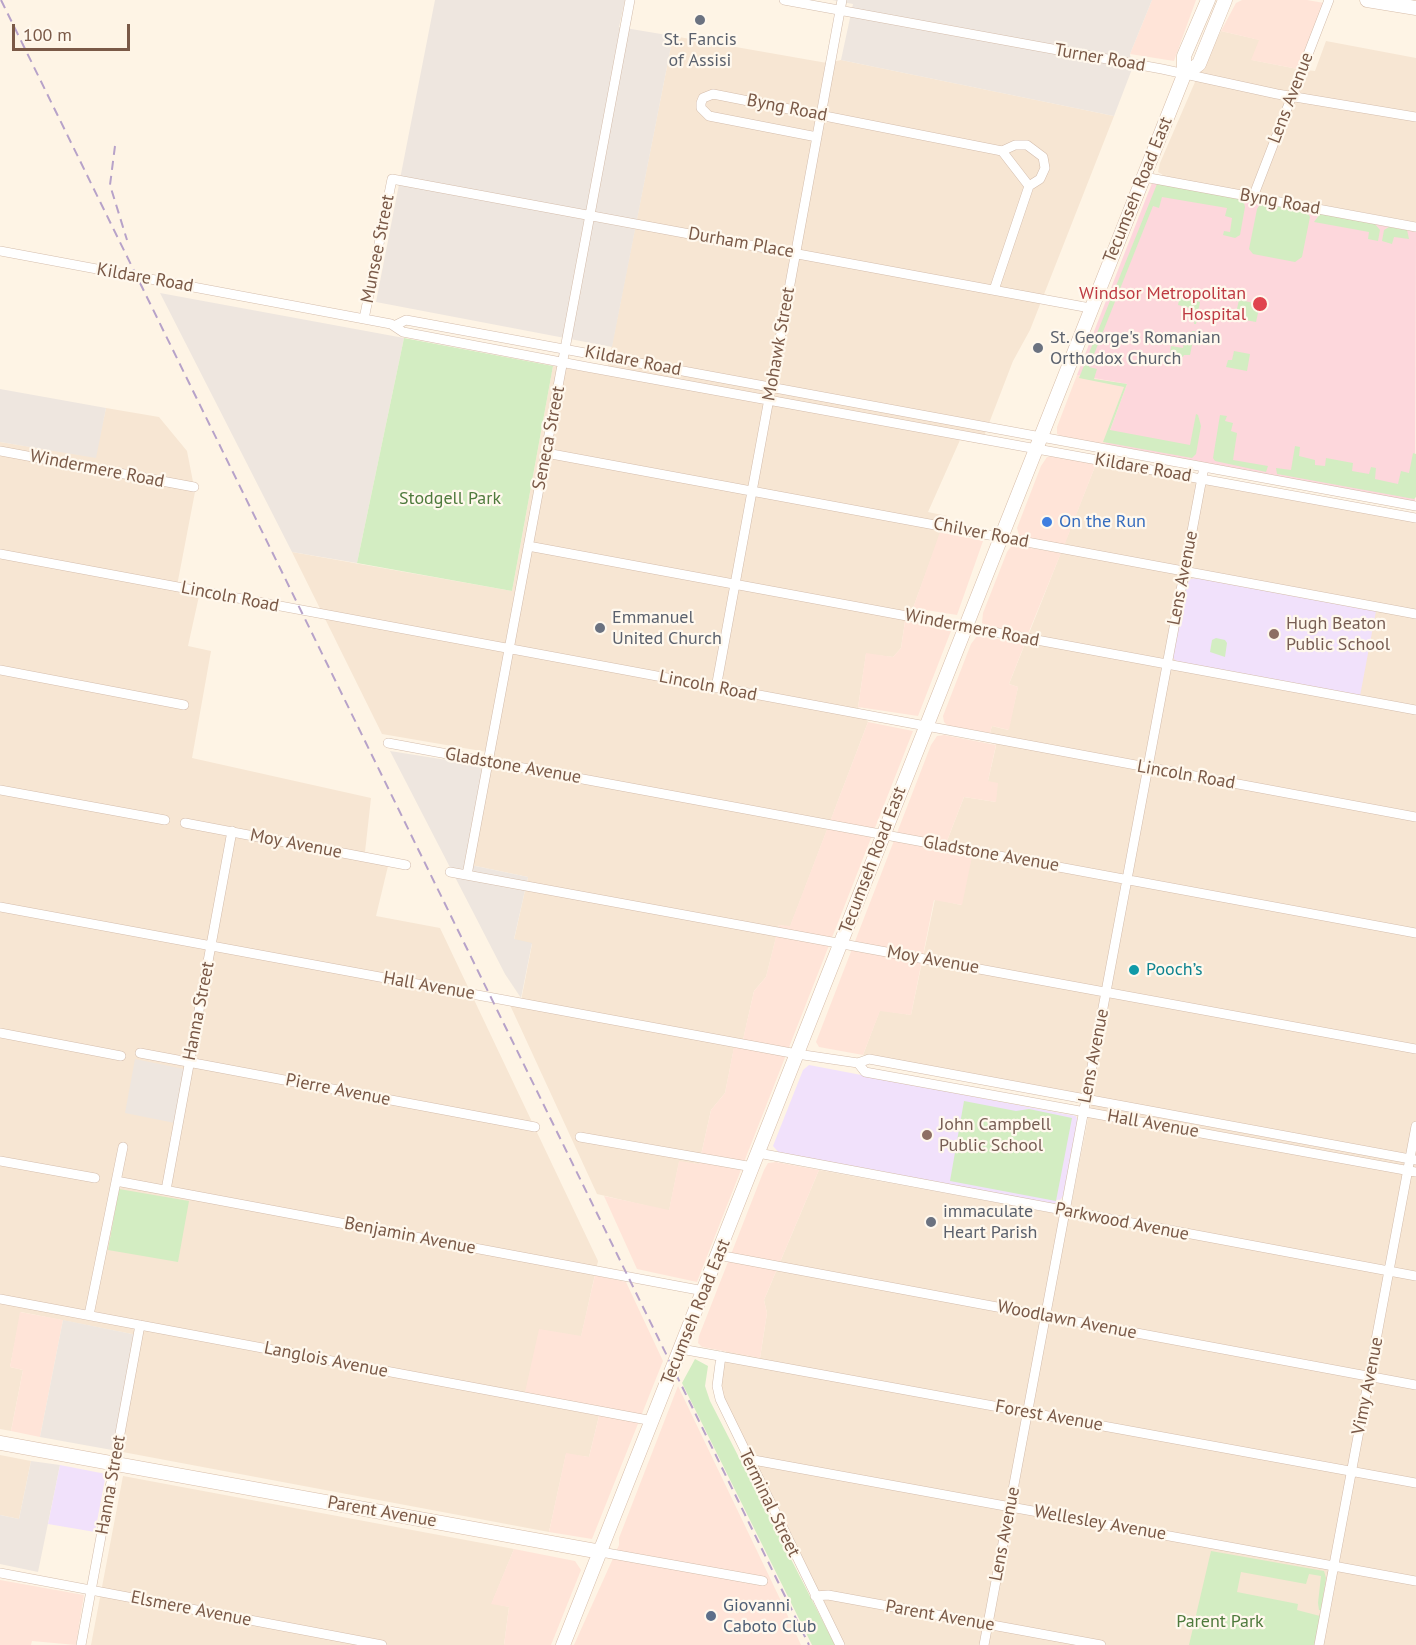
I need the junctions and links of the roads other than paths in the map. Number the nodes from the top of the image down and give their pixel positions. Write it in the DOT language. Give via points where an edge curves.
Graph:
graph roads {
  1 [pos="630,0"];
  2 [pos="784,0"];
  3 [pos="842,0"];
  4 [pos="1225,0"];
  5 [pos="1233,0"];
  6 [pos="1329,0"];
  7 [pos="1367,0"];
  8 [pos="1205,3"];
  9 [pos="1416,8"];
  10 [pos="840,11"];
  11 [pos="1217,18"];
  12 [pos="1184,75"];
  13 [pos="1292,96"];
  14 [pos="821,115"];
  15 [pos="1416,117"];
  16 [pos="817,137"];
  17 [pos="1002,151"];
  18 [pos="1144,177"];
  19 [pos="392,179"];
  20 [pos="1029,186"];
  21 [pos="1252,197"];
  22 [pos="590,215"];
  23 [pos="1416,227"];
  24 [pos="0,251"];
  25 [pos="796,254"];
  26 [pos="994,290"];
  27 [pos="1090,308"];
  28 [pos="364,319"];
  29 [pos="396,325"];
  30 [pos="565,348"];
  31 [pos="563,361"];
  32 [pos="771,387"];
  33 [pos="769,400"];
  34 [pos="872,405"];
  35 [pos="870,418"];
  36 [pos="1037,442"];
  37 [pos="0,451"];
  38 [pos="546,453"];
  39 [pos="1204,467"];
  40 [pos="1202,479"];
  41 [pos="194,487"];
  42 [pos="752,491"];
  43 [pos="1416,506"];
  44 [pos="1416,518"];
  45 [pos="1000,537"];
  46 [pos="528,546"];
  47 [pos="0,554"];
  48 [pos="1184,571"];
  49 [pos="735,584"];
  50 [pos="1416,614"];
  51 [pos="965,626"];
  52 [pos="509,649"];
  53 [pos="1167,664"];
  54 [pos="0,670"];
  55 [pos="716,688"];
  56 [pos="184,705"];
  57 [pos="1416,710"];
  58 [pos="926,727"];
  59 [pos="388,743"];
  60 [pos="488,761"];
  61 [pos="1148,768"];
  62 [pos="0,790"];
  63 [pos="1416,817"];
  64 [pos="165,820"];
  65 [pos="185,823"];
  66 [pos="232,831"];
  67 [pos="884,834"];
  68 [pos="406,865"];
  69 [pos="450,872"];
  70 [pos="467,875"];
  71 [pos="1127,879"];
  72 [pos="0,907"];
  73 [pos="1416,933"];
  74 [pos="840,944"];
  75 [pos="211,946"];
  76 [pos="1106,992"];
  77 [pos="0,1033"];
  78 [pos="1416,1049"];
  79 [pos="140,1053"];
  80 [pos="797,1054"];
  81 [pos="121,1056"];
  82 [pos="189,1062"];
  83 [pos="858,1064"];
  84 [pos="1086,1099"];
  85 [pos="1084,1112"];
  86 [pos="1416,1126"];
  87 [pos="535,1127"];
  88 [pos="580,1137"];
  89 [pos="123,1147"];
  90 [pos="758,1153"];
  91 [pos="1413,1159"];
  92 [pos="0,1161"];
  93 [pos="753,1167"];
  94 [pos="1412,1172"];
  95 [pos="95,1178"];
  96 [pos="116,1181"];
  97 [pos="166,1190"];
  98 [pos="1065,1211"];
  99 [pos="718,1255"];
  100 [pos="1389,1271"];
  101 [pos="1416,1276"];
  102 [pos="704,1291"];
  103 [pos="0,1299"];
  104 [pos="89,1316"];
  105 [pos="1046,1316"];
  106 [pos="140,1325"];
  107 [pos="681,1348"];
  108 [pos="721,1356"];
  109 [pos="1370,1376"];
  110 [pos="1416,1385"];
  111 [pos="1028,1412"];
  112 [pos="653,1421"];
  113 [pos="0,1443"];
  114 [pos="748,1459"];
  115 [pos="115,1464"];
  116 [pos="1352,1471"];
  117 [pos="1416,1483"];
  118 [pos="1010,1507"];
  119 [pos="601,1552"];
  120 [pos="1334,1566"];
  121 [pos="0,1573"];
  122 [pos="763,1581"];
  123 [pos="1416,1581"];
  124 [pos="92,1591"];
  125 [pos="815,1596"];
  126 [pos="988,1624"];
  127 [pos="81,1645"];
  128 [pos="382,1645"];
  129 [pos="564,1645"];
  130 [pos="840,1645"];
  131 [pos="984,1645"];
  132 [pos="1101,1645"];
  133 [pos="1319,1645"];
  1 -- 22 [label="street, Seneca Street"];
  2 -- 10 [label="street, Turner Road"];
  3 -- 10 [label="street, Mohawk Street"];
  4 -- 11 [label="main road, Tecumseh Road East"];
  5 -- 11 [label="main road"];
  6 -- 13 [label="street, Lens Avenue"];
  7 -- 9 [label="main road"];
  8 -- 12 [label="main road, Tecumseh Road East" via="1184,56"];
  10 -- 12 [label="street, Turner Road"];
  10 -- 14 [label="street, Mohawk Street"];
  11 -- 12 [label="main road, Tecumseh Road East" via="1199,64"];
  12 -- 13 [label="street, Turner Road"];
  12 -- 18 [label="main road, Tecumseh Road East"];
  13 -- 15 [label="street, Turner Road"];
  13 -- 21 [label="street, Lens Avenue"];
  14 -- 16 [label="street, Mohawk Street"];
  14 -- 16 [label="street, Byng Road" via="713,94 701,103 709,116"];
  14 -- 17 [label="street, Byng Road"];
  16 -- 25 [label="street, Mohawk Street"];
  17 -- 20 [label="street"];
  17 -- 20 [label="street, Byng Road" via="1027,145 1043,157 1045,168 1040,179"];
  18 -- 21 [label="street, Byng Road"];
  18 -- 27 [label="main road, Tecumseh Road East"];
  19 -- 22 [label="street, Durham Place"];
  19 -- 28 [label="street, Munsee Street"];
  20 -- 26 [label="street, Byng Road"];
  21 -- 23 [label="street, Byng Road"];
  22 -- 25 [label="street, Durham Place"];
  22 -- 30 [label="street, Seneca Street"];
  24 -- 28 [label="street, Kildare Road"];
  25 -- 26 [label="street, Durham Place"];
  25 -- 32 [label="street, Mohawk Street"];
  26 -- 27 [label="street, Durham Place"];
  27 -- 36 [label="main road, Tecumseh Road East"];
  28 -- 29 [label="street, Kildare Road"];
  29 -- 30 [label="street, Kildare Road" via="406,320"];
  29 -- 31 [label="street, Kildare Road" via="403,332"];
  30 -- 31 [label="street, Seneca Street"];
  30 -- 32 [label="street, Kildare Road"];
  31 -- 33 [label="street, Kildare Road"];
  31 -- 38 [label="street, Seneca Street"];
  32 -- 33 [label="street, Mohawk Street"];
  32 -- 34 [label="street, Kildare Road"];
  33 -- 35 [label="street, Kildare Road"];
  33 -- 42 [label="street, Mohawk Street"];
  34 -- 35 [label="street"];
  34 -- 36 [label="street, Kildare Road"];
  35 -- 36 [label="street, Kildare Road"];
  36 -- 39 [label="street, Kildare Road"];
  36 -- 40 [label="street, Kildare Road"];
  36 -- 45 [label="main road, Tecumseh Road East"];
  37 -- 41 [label="street, Windermere Road"];
  38 -- 42 [label="street, Chilver Road"];
  38 -- 46 [label="street, Seneca Street"];
  39 -- 40 [label="street, Lens Avenue"];
  39 -- 43 [label="street, Kildare Road"];
  40 -- 44 [label="street, Kildare Road"];
  40 -- 48 [label="street, Lens Avenue"];
  42 -- 45 [label="street, Chilver Road"];
  42 -- 49 [label="street, Mohawk Street"];
  45 -- 48 [label="street, Chilver Road"];
  45 -- 51 [label="main road, Tecumseh Road East"];
  46 -- 49 [label="street, Windermere Road"];
  46 -- 52 [label="street, Seneca Street"];
  47 -- 52 [label="street, Lincoln Road"];
  48 -- 50 [label="street, Chilver Road"];
  48 -- 53 [label="street, Lens Avenue"];
  49 -- 51 [label="street, Windermere Road"];
  49 -- 55 [label="street, Mohawk Street"];
  51 -- 53 [label="street, Windermere Road"];
  51 -- 58 [label="main road, Tecumseh Road East"];
  52 -- 55 [label="street, Lincoln Road"];
  52 -- 60 [label="street, Seneca Street"];
  53 -- 57 [label="street, Windermere Road"];
  53 -- 61 [label="street, Lens Avenue"];
  54 -- 56 [label="street"];
  55 -- 58 [label="street, Lincoln Road"];
  58 -- 61 [label="street, Lincoln Road"];
  58 -- 67 [label="main road, Tecumseh Road East"];
  59 -- 60 [label="street, Gladstone Avenue"];
  60 -- 67 [label="street, Gladstone Avenue"];
  60 -- 70 [label="street, Seneca Street"];
  61 -- 63 [label="street, Lincoln Road"];
  61 -- 71 [label="street, Lens Avenue"];
  62 -- 64 [label="street"];
  65 -- 66 [label="street, Moy Avenue"];
  66 -- 68 [label="street, Moy Avenue"];
  66 -- 75 [label="street, Hanna Street"];
  67 -- 71 [label="street, Gladstone Avenue"];
  67 -- 74 [label="main road, Tecumseh Road East"];
  69 -- 70 [label="street, Moy Avenue"];
  70 -- 74 [label="street, Moy Avenue"];
  71 -- 73 [label="street, Gladstone Avenue"];
  71 -- 76 [label="street, Lens Avenue"];
  72 -- 75 [label="street, Hall Avenue"];
  74 -- 76 [label="street, Moy Avenue"];
  74 -- 80 [label="main road, Tecumseh Road East"];
  75 -- 80 [label="street, Hall Avenue"];
  75 -- 82 [label="street, Hanna Street"];
  76 -- 78 [label="street, Moy Avenue"];
  76 -- 84 [label="street, Lens Avenue"];
  77 -- 81 [label="street"];
  79 -- 82 [label="street, Pierre Avenue"];
  80 -- 83 [label="street, Hall Avenue"];
  80 -- 90 [label="main road, Tecumseh Road East"];
  82 -- 87 [label="street, Pierre Avenue"];
  82 -- 97 [label="street, Hanna Street"];
  83 -- 84 [label="street, Hall Avenue" via="869,1059"];
  83 -- 85 [label="street, Hall Avenue" via="865,1072"];
  84 -- 85 [label="street, Lens Avenue"];
  84 -- 91 [label="street, Hall Avenue"];
  85 -- 94 [label="street, Hall Avenue"];
  85 -- 98 [label="street, Lens Avenue"];
  86 -- 91 [label="street, Vimy Avenue"];
  88 -- 93 [label="street"];
  89 -- 96 [label="street"];
  90 -- 93 [label="main road, Tecumseh Road East"];
  90 -- 98 [label="street, Parkwood Avenue"];
  91 -- 94 [label="street, Vimy Avenue"];
  92 -- 95 [label="street"];
  93 -- 99 [label="main road, Tecumseh Road East"];
  94 -- 100 [label="street, Vimy Avenue"];
  96 -- 97 [label="street, Benjamin Avenue"];
  96 -- 104 [label="street"];
  97 -- 102 [label="street, Benjamin Avenue"];
  98 -- 100 [label="street, Parkwood Avenue"];
  98 -- 105 [label="street, Lens Avenue"];
  99 -- 102 [label="main road, Tecumseh Road East"];
  99 -- 105 [label="street, Woodlawn Avenue"];
  100 -- 101 [label="street, Parkwood Avenue"];
  100 -- 109 [label="street, Vimy Avenue"];
  102 -- 107 [label="main road, Tecumseh Road East"];
  103 -- 104 [label="street, Langlois Avenue"];
  104 -- 106 [label="street, Langlois Avenue"];
  105 -- 109 [label="street, Woodlawn Avenue"];
  105 -- 111 [label="street, Lens Avenue"];
  106 -- 112 [label="street, Langlois Avenue"];
  106 -- 115 [label="street, Hanna Street"];
  107 -- 108 [label="street, Forest Avenue"];
  107 -- 112 [label="main road, Tecumseh Road East"];
  108 -- 111 [label="street, Forest Avenue"];
  108 -- 114 [label="street, Terminal Street" via="717,1386 720,1399"];
  109 -- 110 [label="street, Woodlawn Avenue"];
  109 -- 116 [label="street, Vimy Avenue"];
  111 -- 116 [label="street, Forest Avenue"];
  111 -- 118 [label="street, Lens Avenue"];
  112 -- 119 [label="main road, Tecumseh Road East"];
  113 -- 115 [label="main road, Parent Avenue"];
  114 -- 118 [label="street, Wellesley Avenue"];
  114 -- 125 [label="street, Terminal Street"];
  115 -- 119 [label="main road, Parent Avenue"];
  115 -- 124 [label="street, Hanna Street"];
  116 -- 117 [label="street, Forest Avenue"];
  116 -- 120 [label="street, Vimy Avenue"];
  118 -- 120 [label="street, Wellesley Avenue"];
  118 -- 126 [label="street, Lens Avenue"];
  119 -- 122 [label="street, Parent Avenue"];
  119 -- 129 [label="main road, Tecumseh Road East"];
  120 -- 123 [label="street, Wellesley Avenue"];
  120 -- 133 [label="street, Vimy Avenue"];
  121 -- 124 [label="street, Elsmere Avenue"];
  124 -- 127 [label="street, Hanna Street"];
  124 -- 128 [label="street, Elsmere Avenue"];
  125 -- 126 [label="street, Parent Avenue" via="828,1595"];
  125 -- 130 [label="street, Terminal Street"];
  126 -- 131 [label="street, Lens Avenue"];
  126 -- 132 [label="street, Parent Avenue"];
}
